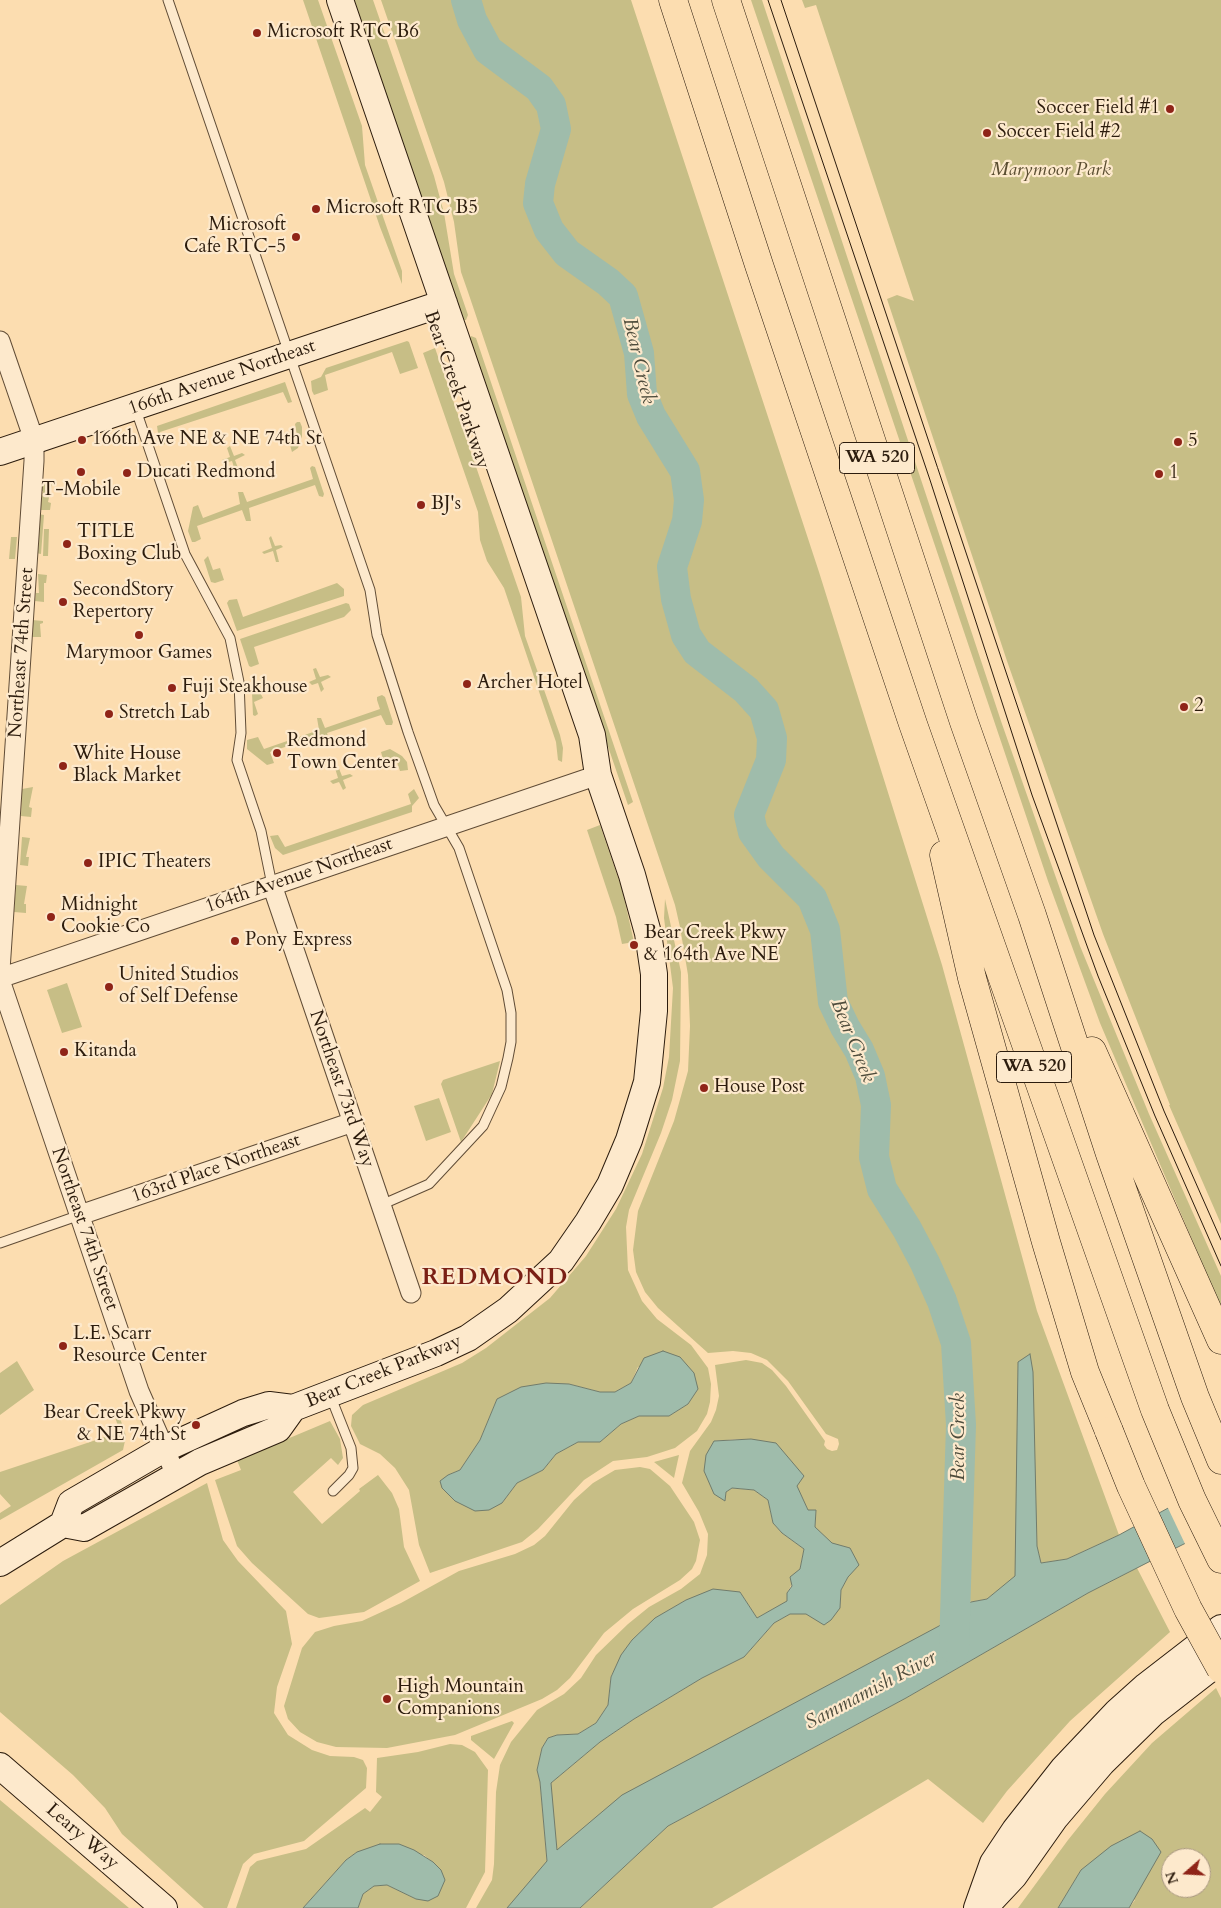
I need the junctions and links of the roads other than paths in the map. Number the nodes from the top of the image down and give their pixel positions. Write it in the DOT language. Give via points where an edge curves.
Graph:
graph roads {
  1 [pos="168,0"];
  2 [pos="324,0"];
  3 [pos="340,0"];
  4 [pos="674,0"];
  5 [pos="726,0"];
  6 [pos="436,305"];
  7 [pos="0,341"];
  8 [pos="291,354"];
  9 [pos="136,407"];
  10 [pos="34,440"];
  11 [pos="0,452"];
  12 [pos="913,724"];
  13 [pos="598,775"];
  14 [pos="445,826"];
  15 [pos="272,885"];
  16 [pos="1032,915"];
  17 [pos="0,970"];
  18 [pos="0,979"];
  19 [pos="353,1122"];
  20 [pos="381,1205"];
  21 [pos="80,1215"];
  22 [pos="0,1243"];
  23 [pos="411,1293"];
  24 [pos="1221,1340"];
  25 [pos="330,1395"];
  26 [pos="293,1408"];
  27 [pos="164,1448"];
  28 [pos="1221,1460"];
  29 [pos="176,1475"];
  30 [pos="333,1491"];
  31 [pos="63,1524"];
  32 [pos="1221,1559"];
  33 [pos="0,1563"];
  34 [pos="1221,1628"];
  35 [pos="1221,1660"];
  36 [pos="1221,1669"];
  37 [pos="0,1766"];
  38 [pos="164,1908"];
  39 [pos="977,1908"];
  40 [pos="984,1908"];
  1 -- 8 [label="lane"];
  2 -- 6 [label="main road, Bear Creek Parkway"];
  3 -- 6 [label="main road, Bear Creek Parkway"];
  4 -- 12 [label="highway, WA 520" via="759,266"];
  5 -- 16 [label="highway, WA 520" via="964,722"];
  6 -- 8 [label="main road, 166th Avenue Northeast"];
  6 -- 13 [label="main road, Bear Creek Parkway" via="576,740"];
  7 -- 10 [label="street, Northeast 74th Street"];
  8 -- 9 [label="main road, 166th Avenue Northeast"];
  8 -- 14 [label="lane" via="370,590 377,635 394,689 434,805"];
  9 -- 10 [label="main road, 166th Avenue Northeast"];
  9 -- 15 [label="lane" via="185,554 230,638 239,682 241,732 237,760 261,831"];
  10 -- 11 [label="main road, 166th Avenue Northeast"];
  10 -- 17 [label="street, Northeast 74th Street"];
  12 -- 32 [label="highway, WA 520" via="1155,1410 1192,1500"];
  12 -- 36 [label="highway, bridge" via="972,978 1085,1372 1131,1486 1188,1609"];
  13 -- 14 [label="street, 164th Avenue Northeast"];
  13 -- 25 [label="main road, Bear Creek Parkway" via="632,874 648,933 654,974 647,1082 610,1185 561,1261 508,1310 468,1338"];
  14 -- 15 [label="street, 164th Avenue Northeast"];
  14 -- 20 [label="lane" via="459,848 507,990 511,1042 500,1087 484,1126 429,1184"];
  15 -- 18 [label="street, 164th Avenue Northeast"];
  15 -- 19 [label="street, Northeast 73rd Way"];
  16 -- 24 [label="highway"];
  16 -- 28 [label="highway, WA 520" via="1110,1154 1195,1397"];
  18 -- 21 [label="street, Northeast 74th Street"];
  19 -- 20 [label="street, Northeast 73rd Way"];
  19 -- 21 [label="street, 163rd Place Northeast"];
  20 -- 23 [label="street, Northeast 73rd Way"];
  21 -- 22 [label="lane"];
  21 -- 27 [label="street, Northeast 74th Street" via="139,1391"];
  25 -- 26 [label="main road, Bear Creek Parkway"];
  25 -- 30 [label="lane" via="352,1448 353,1468"];
  26 -- 27 [label="main road, Bear Creek Parkway" via="269,1406 242,1413"];
  26 -- 29 [label="main road, Bear Creek Parkway" via="278,1429"];
  27 -- 29 [label="street, Northeast 74th Street"];
  27 -- 31 [label="main road, Bear Creek Parkway" via="71,1504"];
  29 -- 31 [label="main road, Bear Creek Parkway" via="84,1528"];
  31 -- 33 [label="main road"];
  34 -- 39 [label="main road" via="1139,1692 1063,1769 993,1863"];
  35 -- 40 [label="main road" via="1153,1713 1102,1763 1055,1818 1014,1876"];
  37 -- 38 [label="main road, Leary Way"];
}
